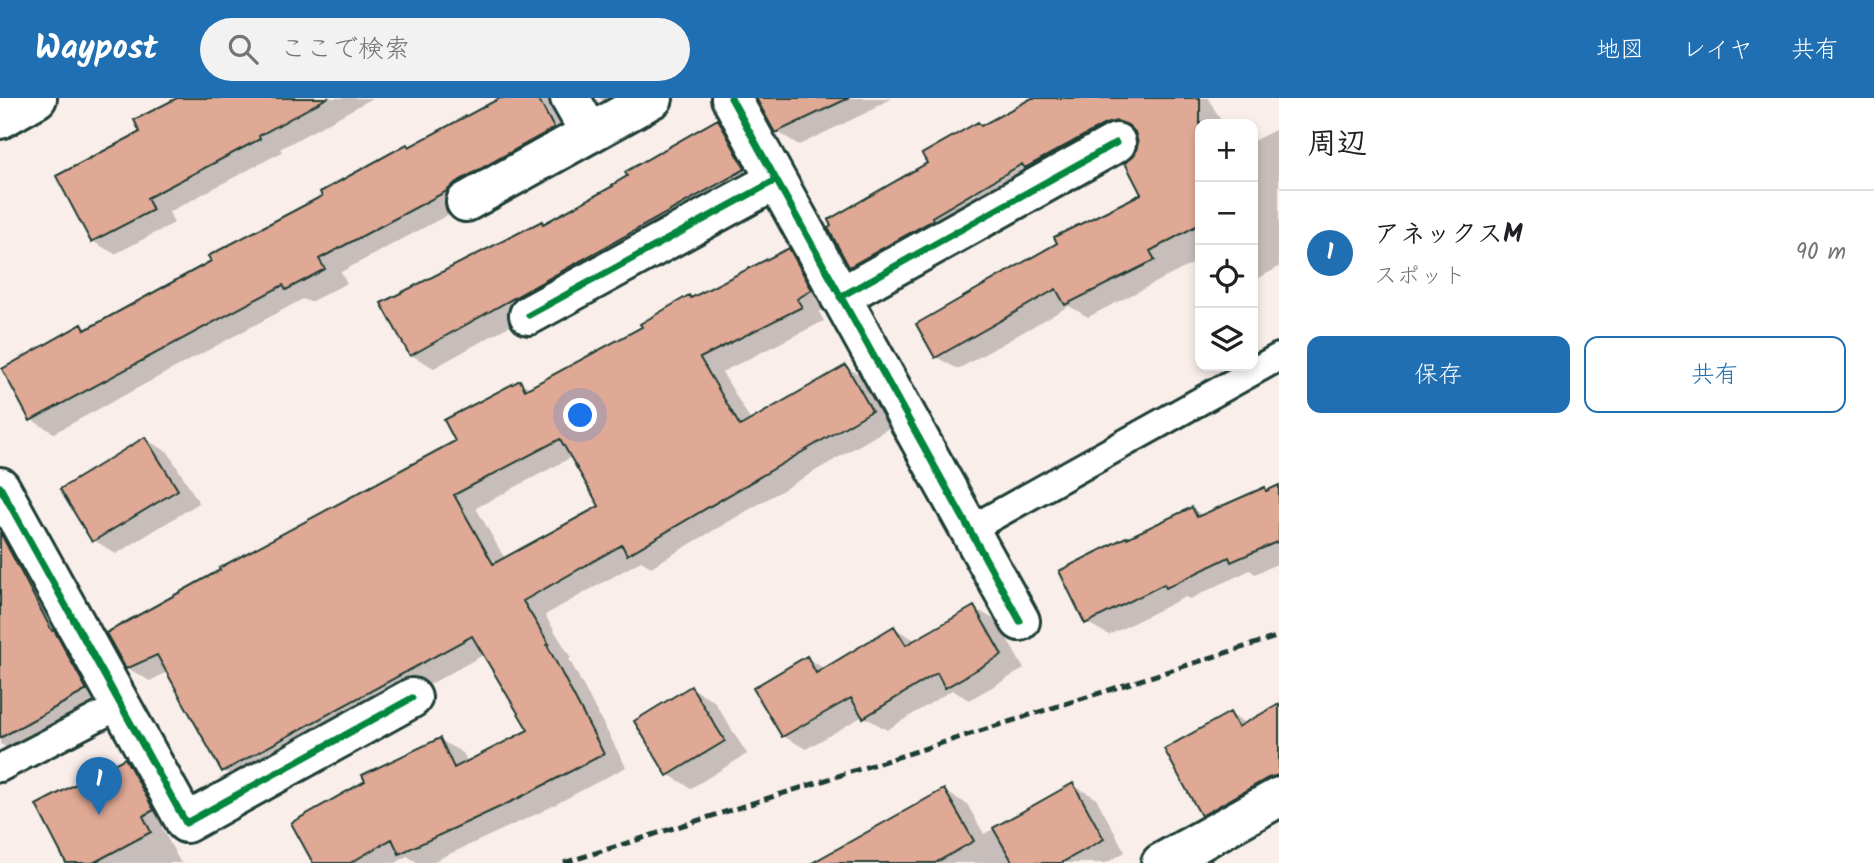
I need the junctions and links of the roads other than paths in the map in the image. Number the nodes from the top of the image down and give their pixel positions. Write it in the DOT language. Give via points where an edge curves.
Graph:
graph roads {
  1 [pos="37,98"];
  2 [pos="570,98"];
  3 [pos="653,98"];
  4 [pos="731,98"];
  5 [pos="0,119"];
  6 [pos="590,133"];
  7 [pos="1116,143"];
  8 [pos="776,180"];
  9 [pos="466,202"];
  10 [pos="840,297"];
  11 [pos="529,315"];
  12 [pos="1279,357"];
  13 [pos="0,487"];
  14 [pos="969,530"];
  15 [pos="1020,621"];
  16 [pos="412,698"];
  17 [pos="121,705"];
  18 [pos="0,768"];
  19 [pos="1279,797"];
  20 [pos="1161,863"];
  1 -- 5 [label="street"];
  2 -- 6 [label="street"];
  3 -- 6 [label="street"];
  4 -- 8 [label="street"];
  6 -- 9 [label="street"];
  7 -- 10 [label="street"];
  8 -- 10 [label="street"];
  8 -- 11 [label="street"];
  10 -- 14 [label="street"];
  12 -- 14 [label="lane"];
  13 -- 17 [label="street"];
  14 -- 15 [label="street"];
  16 -- 17 [label="street" via="186,823"];
  17 -- 18 [label="lane"];
  19 -- 20 [label="street"];
}
